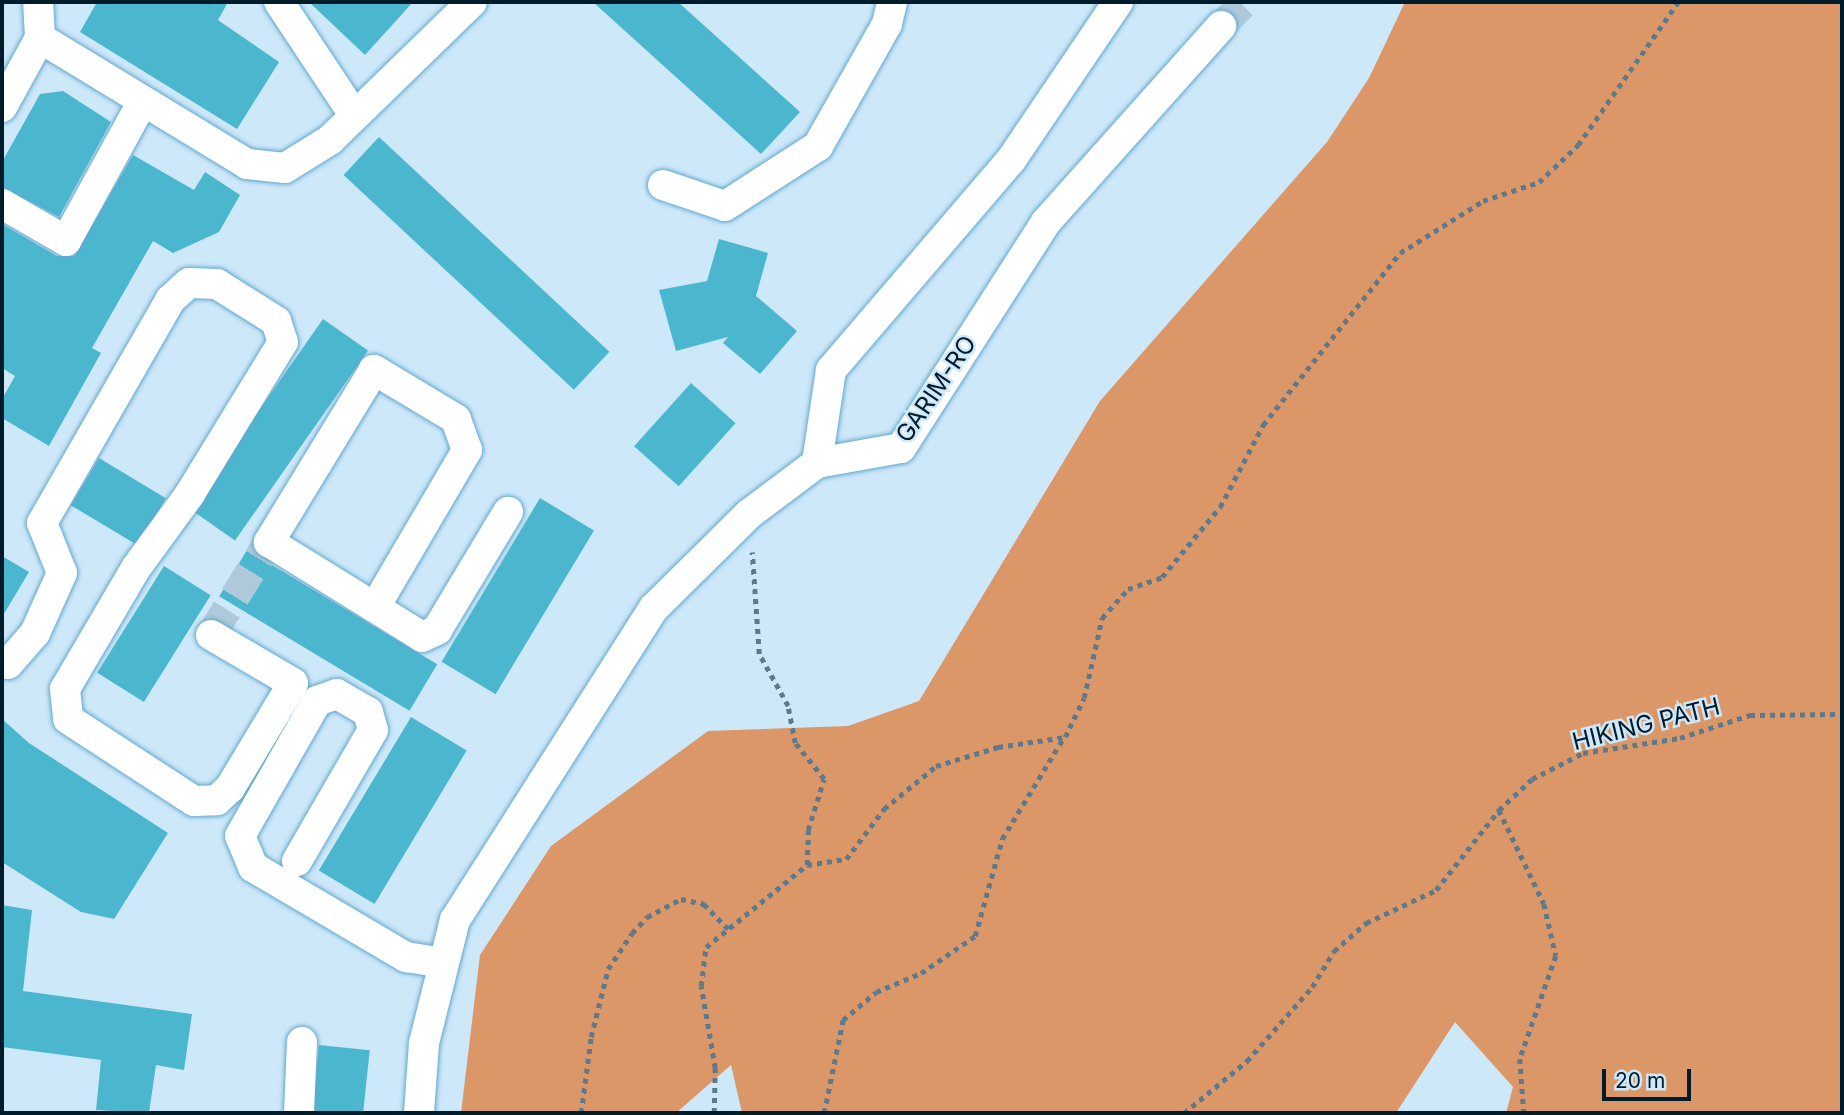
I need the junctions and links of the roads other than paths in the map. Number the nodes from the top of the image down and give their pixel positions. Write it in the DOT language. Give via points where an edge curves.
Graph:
graph roads {
  1 [pos="38,2"];
  2 [pos="279,2"];
  3 [pos="472,2"];
  4 [pos="892,2"];
  5 [pos="1118,2"];
  6 [pos="1222,26"];
  7 [pos="40,38"];
  8 [pos="142,103"];
  9 [pos="2,107"];
  10 [pos="354,115"];
  11 [pos="663,185"];
  12 [pos="2,204"];
  13 [pos="817,463"];
  14 [pos="508,512"];
  15 [pos="375,607"];
  16 [pos="211,635"];
  17 [pos="2,663"];
  18 [pos="297,861"];
  19 [pos="442,963"];
  20 [pos="302,1042"];
  21 [pos="299,1113"];
  22 [pos="419,1113"];
  1 -- 7 [label="street"];
  2 -- 10 [label="street"];
  3 -- 10 [label="street"];
  4 -- 11 [label="street" via="887,23 818,146 725,206"];
  5 -- 13 [label="street" via="1011,160 831,370"];
  6 -- 13 [label="street, GARIM-RO" via="1046,222 901,448"];
  7 -- 8 [label="street"];
  7 -- 9 [label="street"];
  8 -- 10 [label="street" via="247,164 285,168 330,140"];
  8 -- 12 [label="street" via="66,241"];
  13 -- 19 [label="street" via="749,514 654,608 455,920"];
  14 -- 15 [label="street" via="437,630 422,637"];
  15 -- 15 [label="street" via="269,542 374,370 456,419 467,450"];
  16 -- 17 [label="street" via="293,683 230,788 217,800 194,801 68,719 65,689 136,568 190,494 283,342 276,321 267,315 217,284 189,283 170,300 42,523 62,573 35,633 8,664"];
  18 -- 19 [label="street" via="373,730 368,712 337,694 317,701 240,836 253,867 406,957"];
  19 -- 22 [label="street" via="424,1043"];
  20 -- 21 [label="street"];
}
